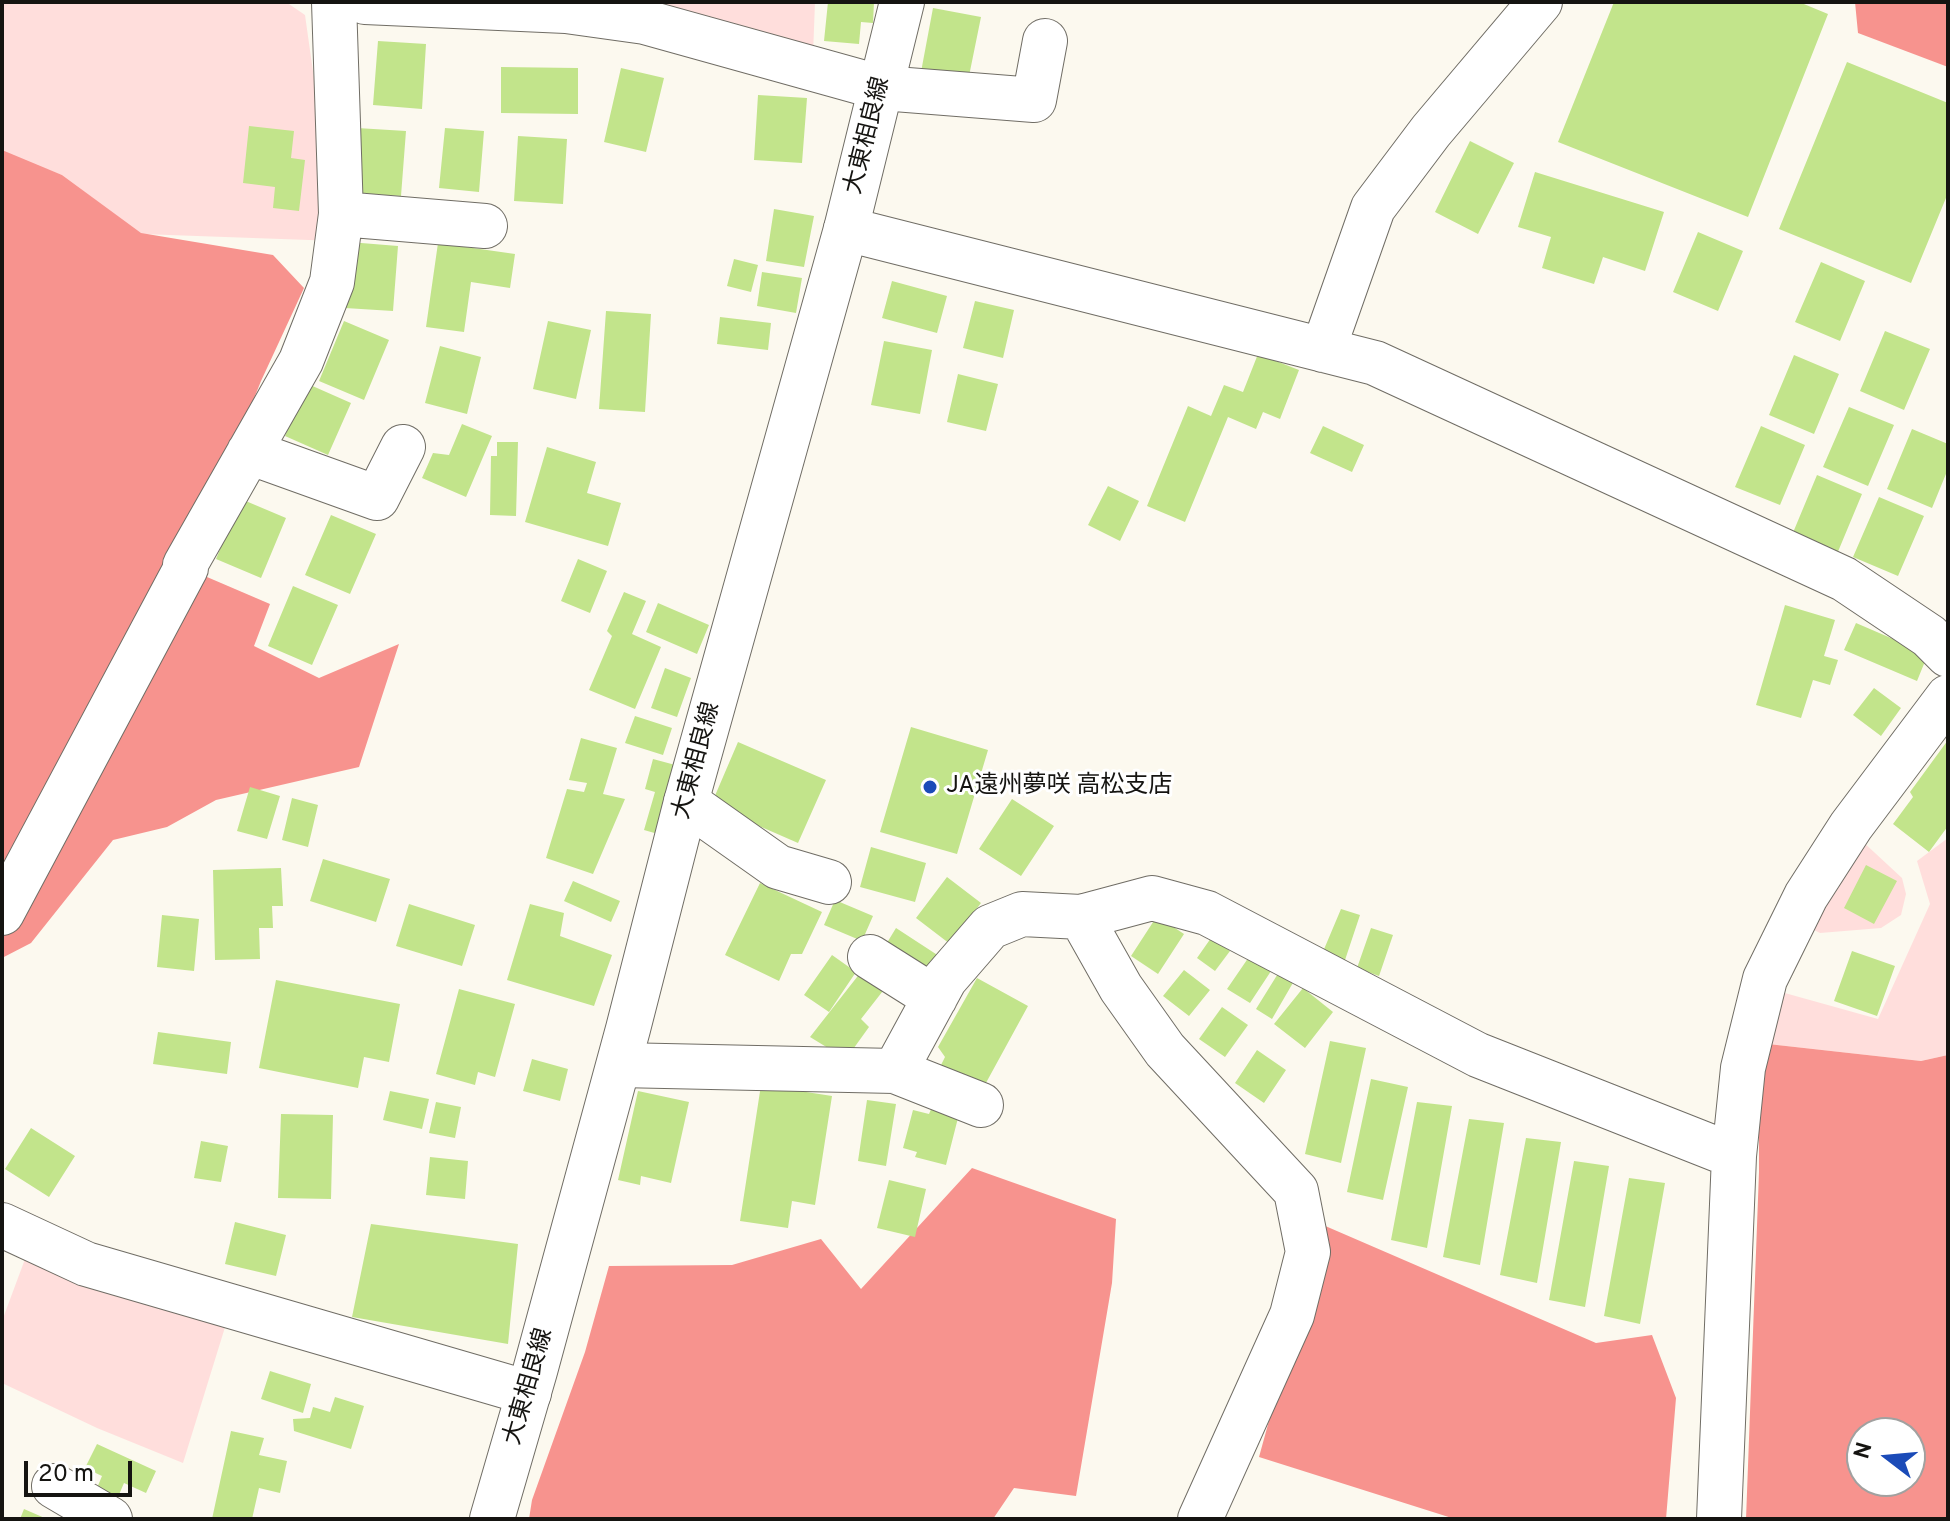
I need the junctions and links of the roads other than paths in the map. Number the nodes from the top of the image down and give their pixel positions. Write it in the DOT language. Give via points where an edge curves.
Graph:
graph roads {
  1 [pos="334,2"];
  2 [pos="365,2"];
  3 [pos="902,2"];
  4 [pos="1540,2"];
  5 [pos="1045,41"];
  6 [pos="882,88"];
  7 [pos="341,214"];
  8 [pos="485,226"];
  9 [pos="846,229"];
  10 [pos="1323,350"];
  11 [pos="403,447"];
  12 [pos="249,452"];
  13 [pos="1948,655"];
  14 [pos="1948,697"];
  15 [pos="686,802"];
  16 [pos="829,882"];
  17 [pos="2,913"];
  18 [pos="1081,917"];
  19 [pos="870,957"];
  20 [pos="935,998"];
  21 [pos="619,1065"];
  22 [pos="895,1071"];
  23 [pos="981,1105"];
  24 [pos="1734,1156"];
  25 [pos="2,1225"];
  26 [pos="529,1393"];
  27 [pos="54,1486"];
  28 [pos="110,1519"];
  29 [pos="492,1519"];
  30 [pos="1200,1519"];
  31 [pos="1719,1519"];
  1 -- 7 [label="street"];
  2 -- 6 [label="street" via="566,11 645,22"];
  3 -- 6 [label="street, 大東相良線"];
  4 -- 10 [label="street" via="1373,208"];
  5 -- 6 [label="street" via="1034,100"];
  6 -- 9 [label="street, 大東相良線"];
  7 -- 8 [label="street"];
  7 -- 12 [label="street" via="332,282 301,361"];
  9 -- 10 [label="street"];
  9 -- 15 [label="street, 大東相良線"];
  10 -- 13 [label="street" via="1375,363 1844,579 1929,636"];
  11 -- 12 [label="street" via="377,498"];
  12 -- 17 [label="street"];
  14 -- 24 [label="street" via="1813,884 1765,979 1743,1068"];
  15 -- 16 [label="street" via="778,867"];
  15 -- 21 [label="street, 大東相良線"];
  18 -- 20 [label="street" via="1022,914 990,927"];
  18 -- 24 [label="street" via="1152,898 1207,913 1478,1055"];
  18 -- 30 [label="street" via="1121,988 1165,1050 1296,1191 1299,1206 1308,1252 1292,1315"];
  19 -- 20 [label="street"];
  20 -- 22 [label="street"];
  21 -- 22 [label="street"];
  21 -- 26 [label="street, 大東相良線"];
  22 -- 23 [label="street"];
  24 -- 31 [label="street"];
  25 -- 26 [label="street" via="86,1264"];
  26 -- 29 [label="street, 大東相良線"];
  27 -- 28 [label="street"];
}
